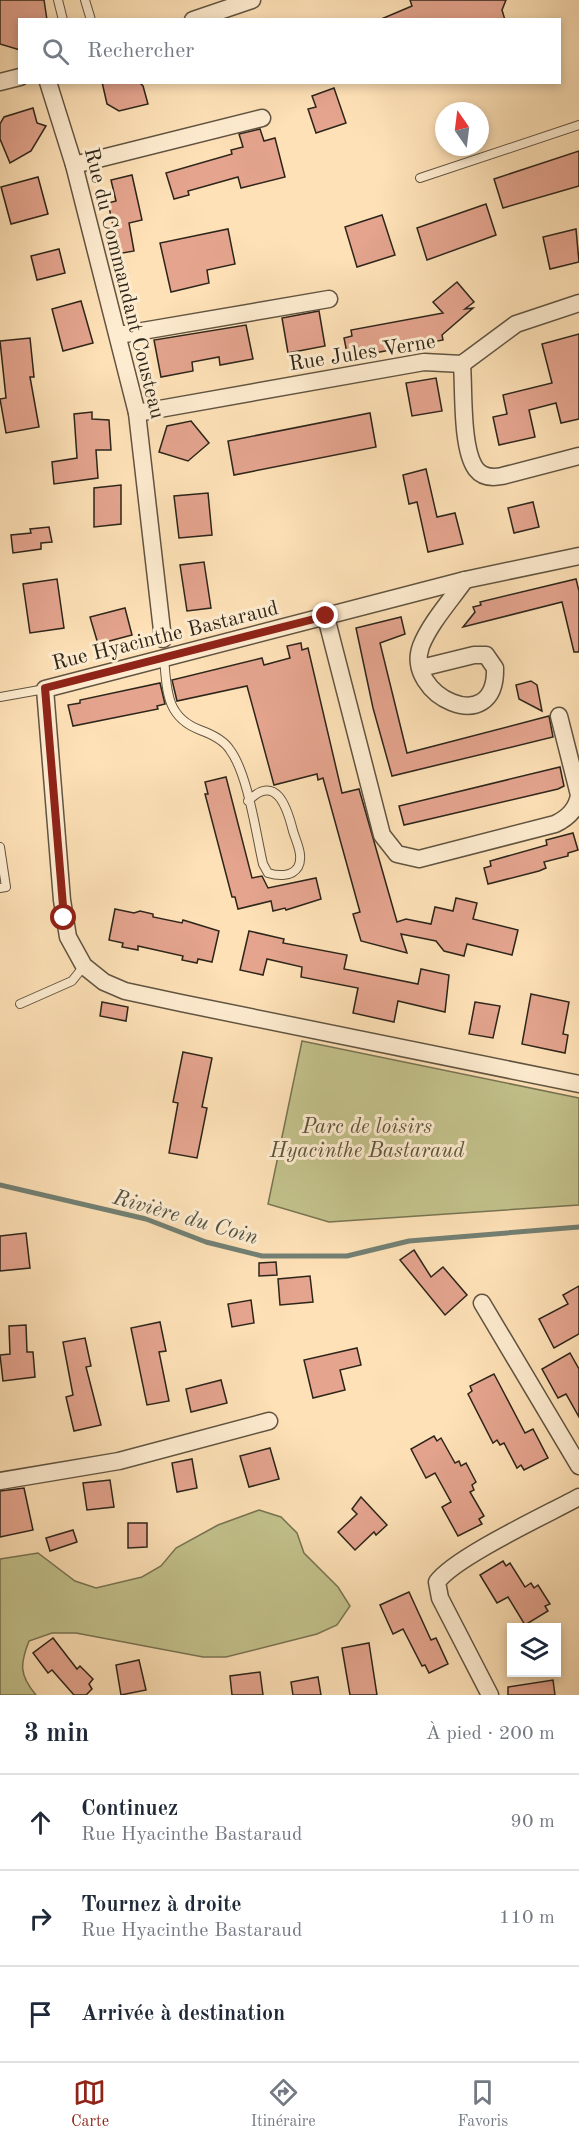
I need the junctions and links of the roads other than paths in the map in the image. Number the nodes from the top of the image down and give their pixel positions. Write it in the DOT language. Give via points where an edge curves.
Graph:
graph roads {
  1 [pos="58,0"];
  2 [pos="85,0"];
  3 [pos="252,0"];
  4 [pos="62,18"];
  5 [pos="90,18"];
  6 [pos="199,18"];
  7 [pos="18,78"];
  8 [pos="0,82"];
  9 [pos="49,84"];
  10 [pos="262,118"];
  11 [pos="579,125"];
  12 [pos="74,165"];
  13 [pos="420,178"];
  14 [pos="329,299"];
  15 [pos="579,303"];
  16 [pos="119,335"];
  17 [pos="462,364"];
  18 [pos="137,413"];
  19 [pos="579,456"];
  20 [pos="579,556"];
  21 [pos="465,580"];
  22 [pos="326,616"];
  23 [pos="163,639"];
  24 [pos="164,658"];
  25 [pos="421,668"];
  26 [pos="45,688"];
  27 [pos="0,697"];
  28 [pos="560,716"];
  29 [pos="248,801"];
  30 [pos="0,847"];
  31 [pos="0,888"];
  32 [pos="84,966"];
  33 [pos="20,1004"];
  34 [pos="579,1084"];
  35 [pos="482,1303"];
  36 [pos="269,1421"];
  37 [pos="579,1466"];
  38 [pos="0,1481"];
  39 [pos="579,1497"];
  40 [pos="490,1695"];
  1 -- 4 [label="lane"];
  2 -- 5 [label="lane"];
  3 -- 6 [label="street"];
  7 -- 8 [label="street"];
  9 -- 12 [label="street, Rue du Commandant Cousteau"];
  10 -- 12 [label="street"];
  11 -- 13 [label="lane"];
  12 -- 16 [label="street, Rue du Commandant Cousteau"];
  14 -- 16 [label="street"];
  15 -- 17 [label="street, Rue Jules Verne" via="516,324"];
  16 -- 18 [label="street, Rue du Commandant Cousteau"];
  17 -- 18 [label="street, Rue Jules Verne" via="424,362"];
  17 -- 19 [label="street" via="469,448 480,473 502,477"];
  18 -- 23 [label="street, Rue du Commandant Cousteau"];
  20 -- 21 [label="street, Rue Hyacinthe Bastaraud"];
  21 -- 22 [label="street, Rue Hyacinthe Bastaraud"];
  21 -- 25 [label="street" via="422,646"];
  22 -- 24 [label="street, Rue Hyacinthe Bastaraud"];
  22 -- 28 [label="street" via="382,835 391,849 404,857 419,859 555,824 568,817 579,795"];
  24 -- 26 [label="street, Rue Hyacinthe Bastaraud"];
  24 -- 29 [label="lane" via="174,713 185,724 212,734 230,748 240,768"];
  26 -- 27 [label="lane"];
  26 -- 32 [label="street, Rue Hyacinthe Bastaraud" via="62,900 68,937"];
  29 -- 29 [label="lane" via="268,873 291,873 298,867 300,856 286,805 268,790 256,793"];
  30 -- 31 [label="lane" via="6,887"];
  32 -- 33 [label="lane" via="72,981"];
  32 -- 34 [label="street, Rue Hyacinthe Bastaraud" via="104,982 125,991"];
  35 -- 37 [label="street"];
  36 -- 38 [label="street" via="119,1461"];
  39 -- 40 [label="street" via="450,1570 437,1582 440,1598"];
}
